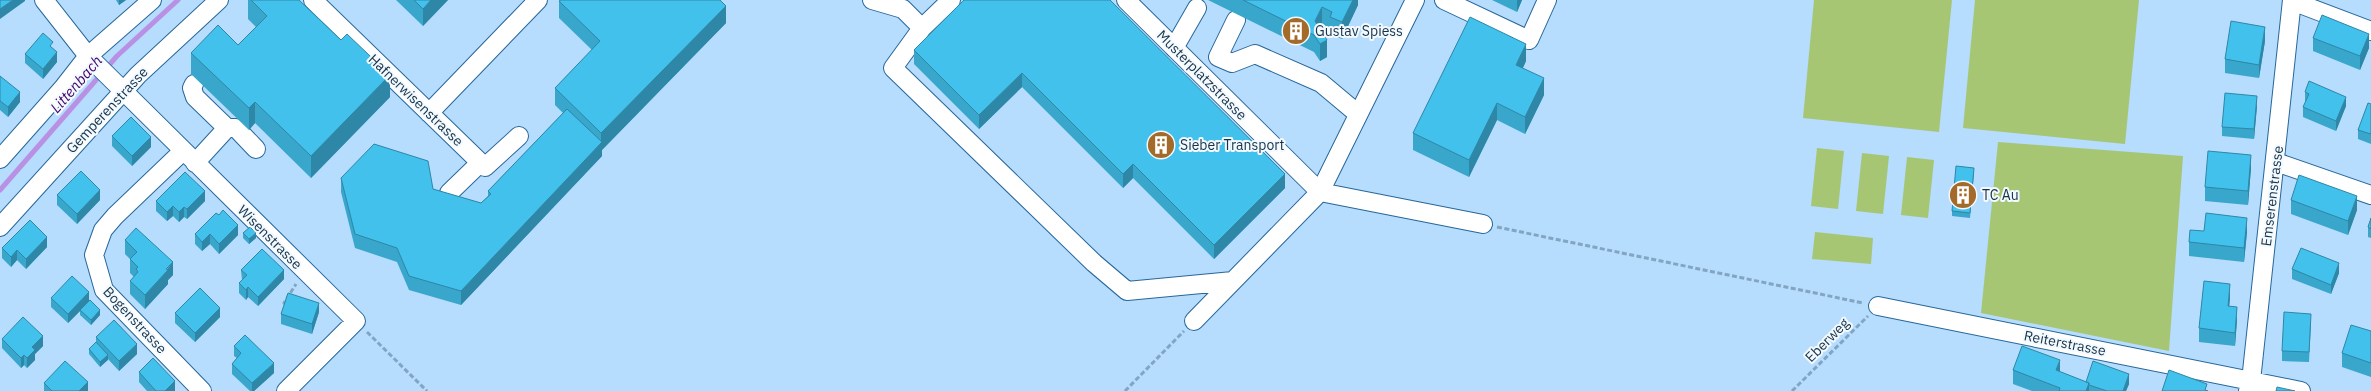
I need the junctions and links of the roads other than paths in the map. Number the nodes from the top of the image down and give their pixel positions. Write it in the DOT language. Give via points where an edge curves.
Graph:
graph roads {
  1 [pos="44,0"];
  2 [pos="152,0"];
  3 [pos="219,0"];
  4 [pos="313,0"];
  5 [pos="538,0"];
  6 [pos="872,0"];
  7 [pos="950,0"];
  8 [pos="1126,0"];
  9 [pos="1415,0"];
  10 [pos="1444,0"];
  11 [pos="1548,0"];
  12 [pos="2292,1"];
  13 [pos="1197,8"];
  14 [pos="1236,20"];
  15 [pos="922,28"];
  16 [pos="2371,30"];
  17 [pos="1174,48"];
  18 [pos="92,61"];
  19 [pos="194,84"];
  20 [pos="119,87"];
  21 [pos="429,113"];
  22 [pos="1358,114"];
  23 [pos="227,128"];
  24 [pos="519,136"];
  25 [pos="256,149"];
  26 [pos="189,157"];
  27 [pos="0,159"];
  28 [pos="2276,162"];
  29 [pos="480,163"];
  30 [pos="1320,192"];
  31 [pos="449,193"];
  32 [pos="2371,195"];
  33 [pos="1483,224"];
  34 [pos="0,227"];
  35 [pos="1233,281"];
  36 [pos="1878,306"];
  37 [pos="1194,320"];
  38 [pos="2250,386"];
  39 [pos="202,391"];
  40 [pos="286,391"];
  41 [pos="2301,391"];
  1 -- 18 [label="street, Wisenstrasse"];
  2 -- 18 [label="street"];
  3 -- 20 [label="street, Gemperenstrasse"];
  4 -- 21 [label="street, Hafnerwisenstrasse"];
  5 -- 21 [label="street"];
  6 -- 15 [label="street" via="903,9"];
  7 -- 15 [label="street"];
  8 -- 17 [label="street, Musterplatzstrasse"];
  9 -- 22 [label="street"];
  10 -- 11 [label="street" via="1529,40"];
  12 -- 16 [label="street, Emserenstrasse"];
  12 -- 28 [label="street, Emserenstrasse"];
  13 -- 17 [label="street"];
  14 -- 22 [label="street" via="1218,57 1232,63 1255,54 1320,84"];
  15 -- 35 [label="street" via="893,68 1127,291"];
  17 -- 30 [label="street, Musterplatzstrasse"];
  18 -- 20 [label="street, Wisenstrasse"];
  18 -- 27 [label="street" via="63,88"];
  19 -- 23 [label="street" via="195,97"];
  20 -- 26 [label="street, Wisenstrasse"];
  20 -- 34 [label="street, Gemperenstrasse"];
  21 -- 29 [label="street, Hafnerwisenstrasse" via="443,135"];
  22 -- 30 [label="street"];
  23 -- 25 [label="street" via="236,128"];
  23 -- 26 [label="street, Bogenstrasse"];
  24 -- 29 [label="street" via="485,167"];
  26 -- 39 [label="street, Bogenstrasse" via="115,216 104,230 94,255 104,290"];
  26 -- 40 [label="street, Wisenstrasse" via="356,321"];
  28 -- 32 [label="street"];
  28 -- 38 [label="street, Emserenstrasse"];
  29 -- 31 [label="street"];
  30 -- 33 [label="street"];
  30 -- 35 [label="street"];
  35 -- 37 [label="street"];
  36 -- 38 [label="street, Reiterstrasse"];
  38 -- 41 [label="street, Reiterstrasse"];
}
